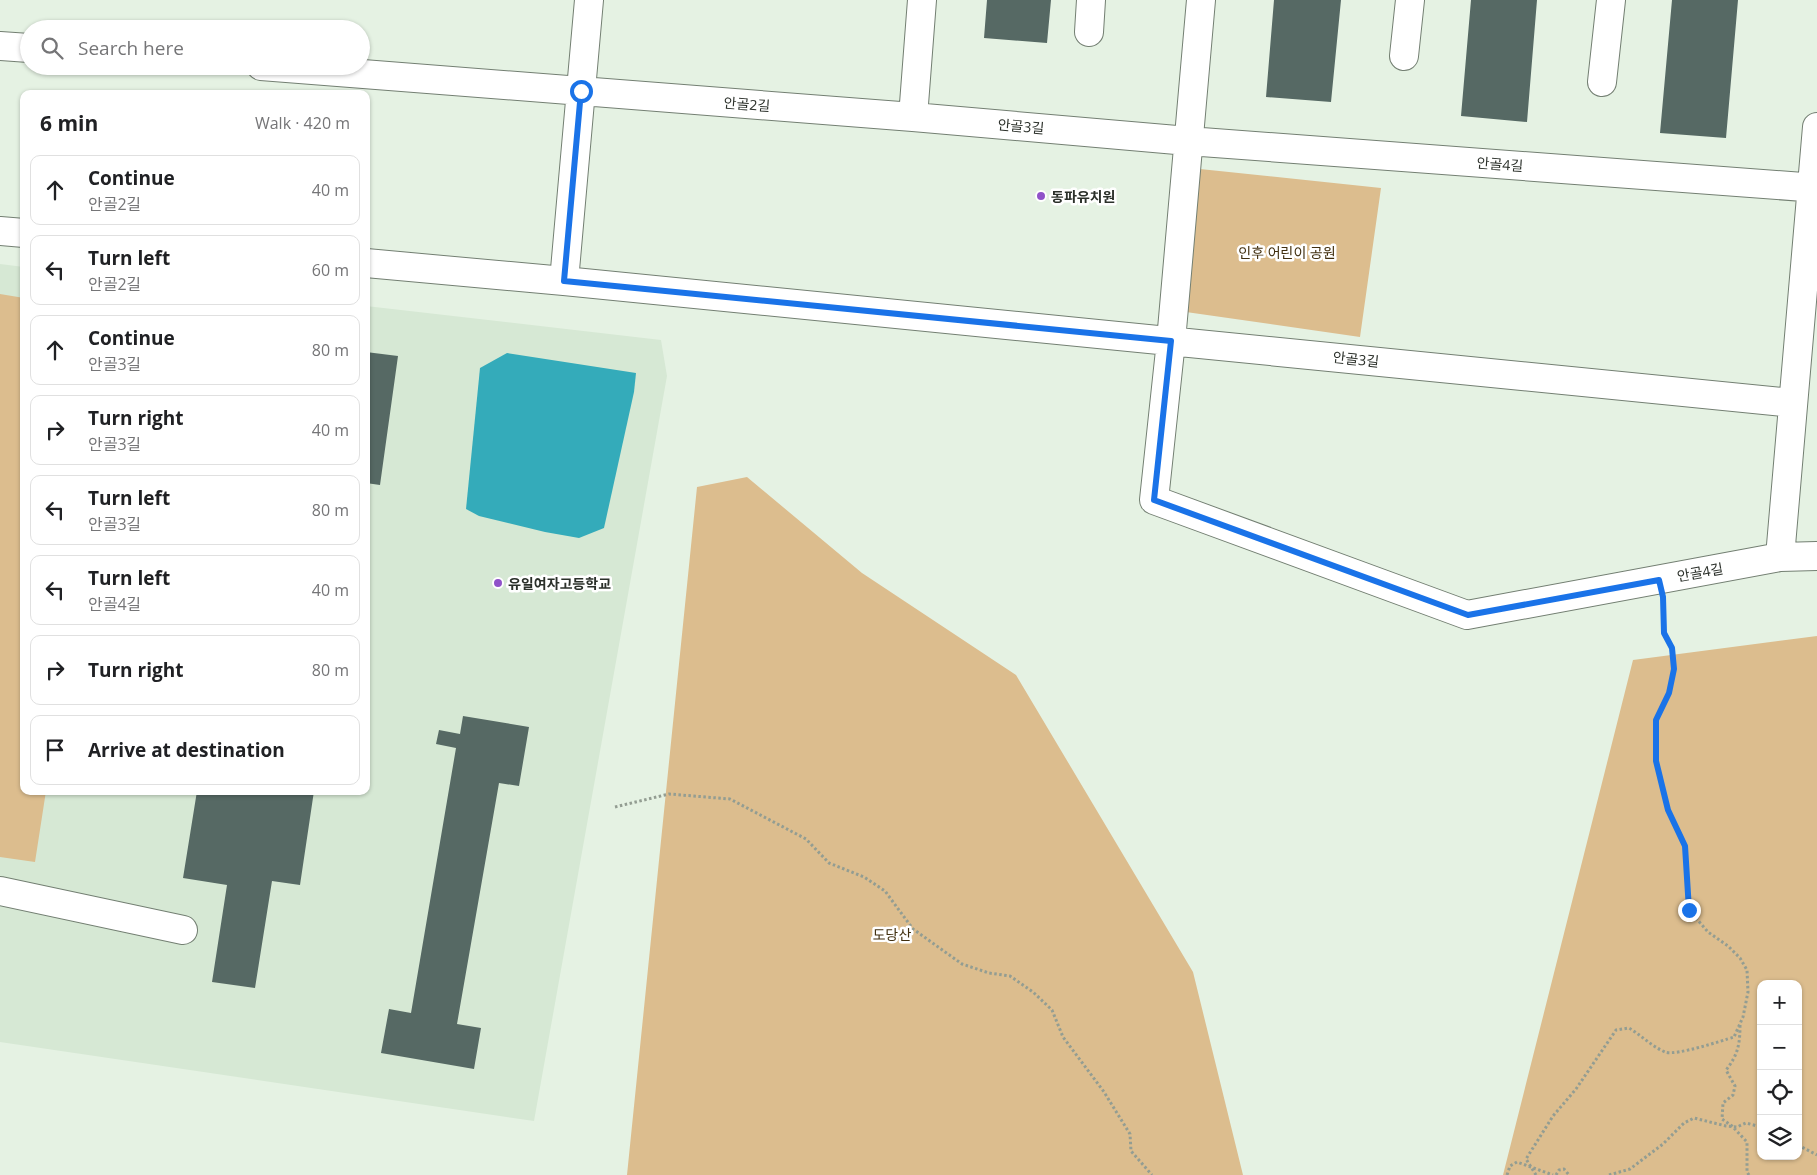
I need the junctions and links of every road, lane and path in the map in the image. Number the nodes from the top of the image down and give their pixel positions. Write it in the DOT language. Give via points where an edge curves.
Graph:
graph roads {
  1 [pos="589,0"];
  2 [pos="922,0"];
  3 [pos="1091,0"];
  4 [pos="1202,0"];
  5 [pos="1410,0"];
  6 [pos="1610,0"];
  7 [pos="1089,32"];
  8 [pos="0,46"];
  9 [pos="20,47"];
  10 [pos="1404,56"];
  11 [pos="370,74"];
  12 [pos="1602,82"];
  13 [pos="581,91"];
  14 [pos="913,117"];
  15 [pos="1817,126"];
  16 [pos="1188,141"];
  17 [pos="1814,188"];
  18 [pos="0,230"];
  19 [pos="20,232"];
  20 [pos="370,263"];
  21 [pos="564,281"];
  22 [pos="1171,341"];
  23 [pos="1793,403"];
  24 [pos="1817,556"];
  25 [pos="1780,557"];
  26 [pos="1659,580"];
  27 [pos="615,807"];
  28 [pos="0,891"];
  29 [pos="183,930"];
  30 [pos="1740,1025"];
  31 [pos="1732,1126"];
  32 [pos="1757,1126"];
  33 [pos="1802,1147"];
  34 [pos="1817,1155"];
  35 [pos="1533,1168"];
  36 [pos="1152,1175"];
  37 [pos="1507,1175"];
  38 [pos="1536,1175"];
  39 [pos="1554,1175"];
  40 [pos="1569,1175"];
  41 [pos="1609,1175"];
  42 [pos="1749,1175"];
  1 -- 13 [label="street"];
  2 -- 14 [label="street"];
  3 -- 7 [label="street"];
  4 -- 16 [label="street"];
  5 -- 10 [label="street"];
  6 -- 12 [label="street"];
  8 -- 9 [label="street"];
  11 -- 13 [label="street, 안골2길"];
  13 -- 14 [label="street, 안골2길"];
  13 -- 21 [label="street"];
  14 -- 16 [label="street, 안골3길"];
  15 -- 17 [label="street"];
  16 -- 17 [label="street, 안골4길"];
  16 -- 22 [label="street"];
  17 -- 23 [label="street"];
  18 -- 19 [label="street"];
  20 -- 21 [label="street"];
  21 -- 22 [label="street, 안골3길"];
  22 -- 23 [label="street, 안골3길"];
  22 -- 26 [label="street, 안골4길" via="1154,500 1468,615"];
  23 -- 25 [label="street"];
  24 -- 25 [label="street, 안골4길"];
  25 -- 26 [label="street, 안골4길"];
  26 -- 30 [label="path" via="1664,633 1672,648 1674,669 1669,693 1656,720 1656,761 1668,810 1685,846 1689,910 1708,932 1740,958 1747,970 1748,992"];
  27 -- 36 [label="path" via="669,794 730,799 806,839 829,863 864,877 885,892 913,929 962,964 1010,976 1052,1010 1063,1037 1130,1134 1131,1151"];
  28 -- 29 [label="street"];
  30 -- 31 [label="path" via="1740,1042 1734,1060 1726,1070 1735,1086 1733,1095 1724,1103 1722,1119"];
  30 -- 35 [label="path" via="1734,1037 1667,1053 1629,1028 1616,1030 1526,1159"];
  31 -- 32 [label="path" via="1746,1123"];
  31 -- 41 [label="path" via="1694,1118 1630,1169"];
  31 -- 42 [label="path" via="1747,1142"];
  33 -- 34 [label="path"];
  35 -- 37 [label="path" via="1517,1162 1510,1166"];
  35 -- 38 [label="path"];
  35 -- 39 [label="path"];
  39 -- 40 [label="path" via="1564,1169"];
}
